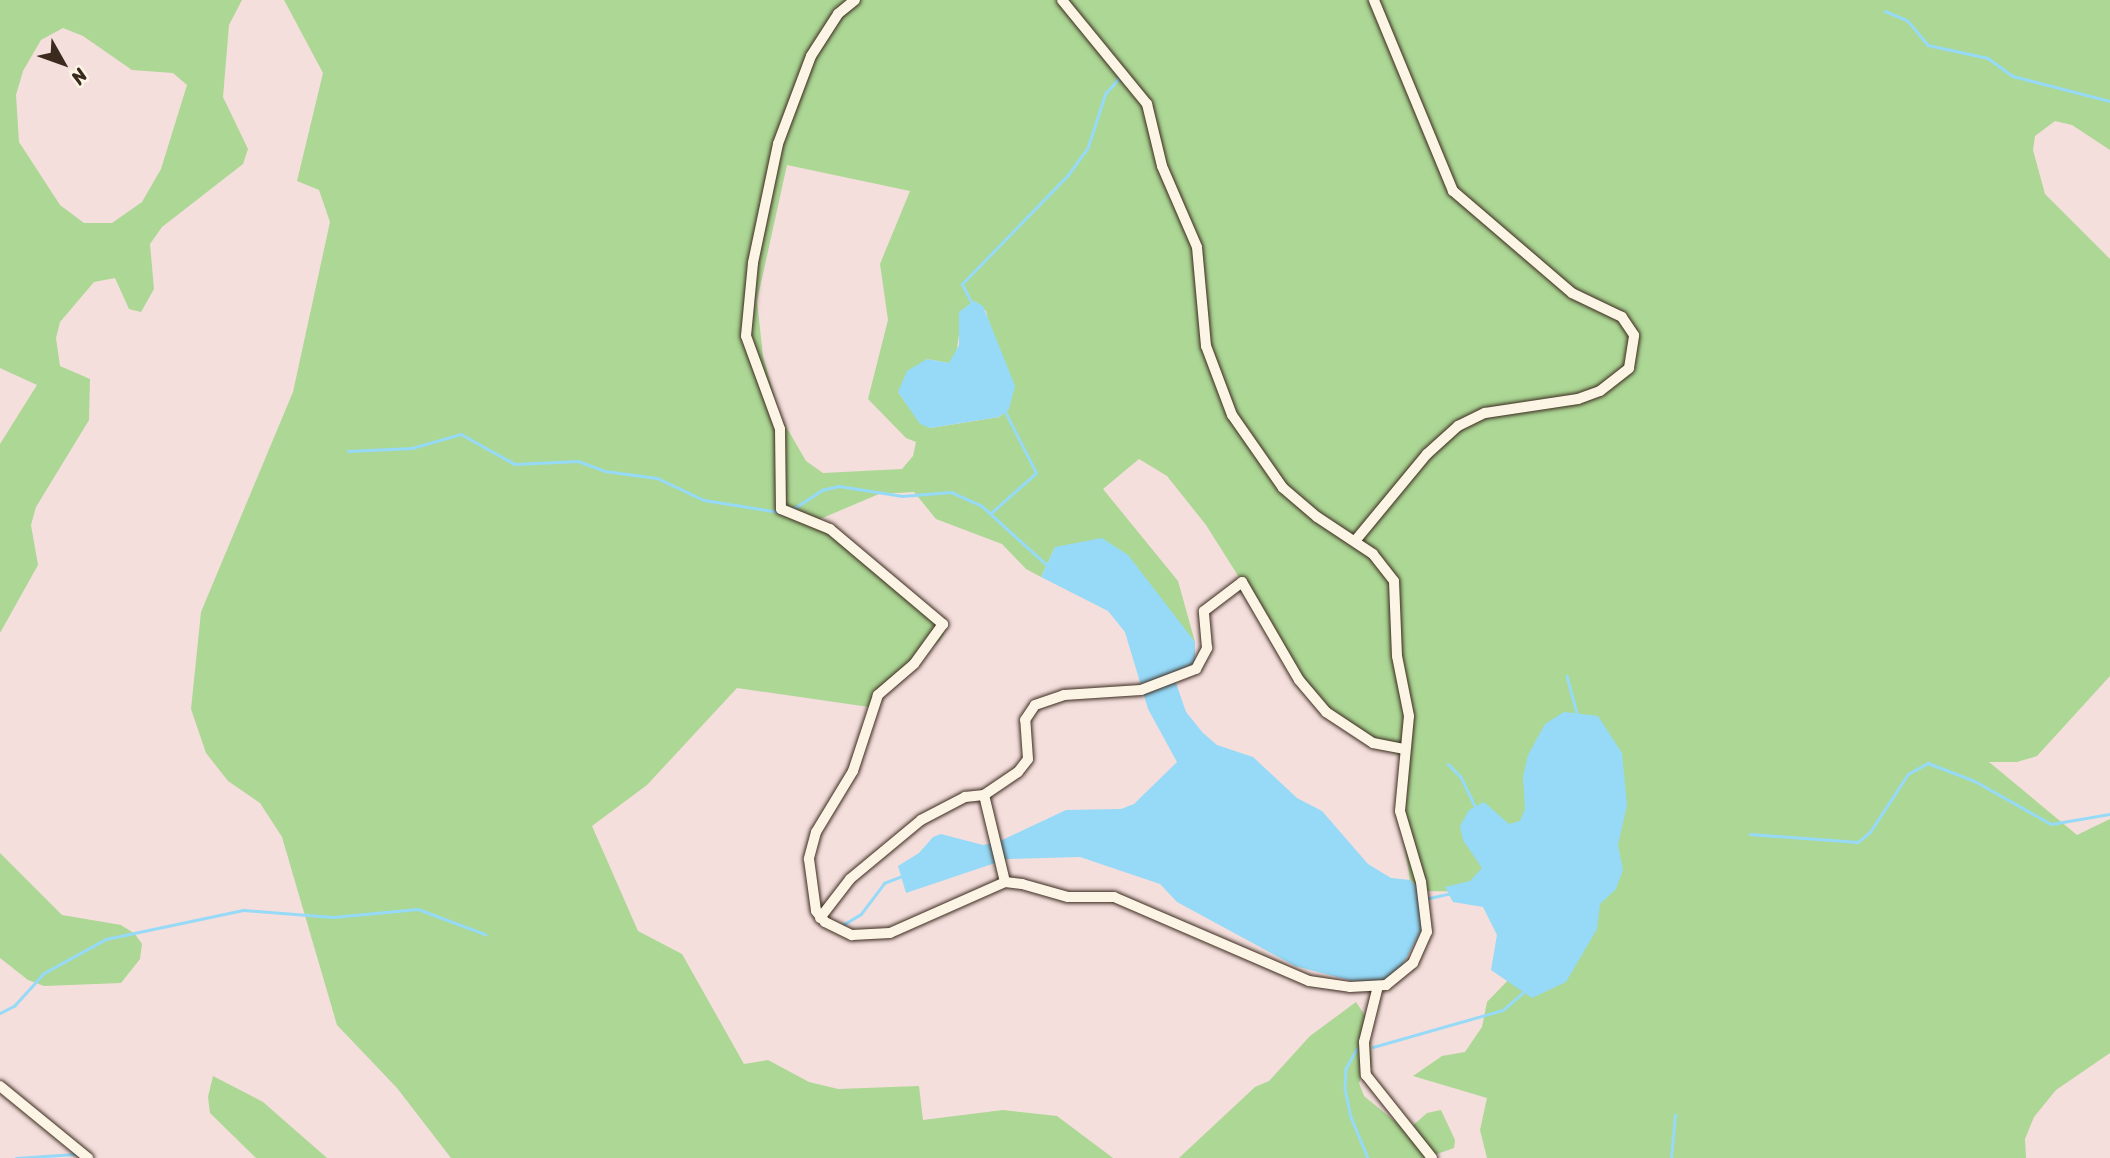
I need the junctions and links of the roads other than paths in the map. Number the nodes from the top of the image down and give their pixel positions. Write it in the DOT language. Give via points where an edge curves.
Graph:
graph roads {
  1 [pos="855,0"];
  2 [pos="1062,0"];
  3 [pos="1374,0"];
  4 [pos="1355,541"];
  5 [pos="1403,749"];
  6 [pos="984,795"];
  7 [pos="1005,882"];
  8 [pos="820,918"];
  9 [pos="1378,986"];
  10 [pos="0,1086"];
  11 [pos="88,1158"];
  12 [pos="1432,1158"];
  1 -- 8 [label="street" via="838,14 811,56 778,144 753,263 746,336 780,429 781,509 830,529 943,624 914,664 874,700 853,771 816,832 809,859"];
  2 -- 4 [label="street" via="1147,104 1162,166 1197,247 1206,346 1232,415 1283,488"];
  3 -- 4 [label="street" via="1453,191 1573,293 1622,317 1634,335 1629,368 1600,391 1578,399 1485,413 1458,426 1427,454"];
  4 -- 5 [label="street" via="1373,554 1394,581 1397,656 1409,716"];
  5 -- 6 [label="street" via="1373,743 1326,712 1299,680 1242,582 1204,611 1207,648 1196,669 1140,690 1064,695 1035,705 1025,720 1028,759 1018,772"];
  5 -- 9 [label="street" via="1400,811 1421,883 1427,932 1413,963 1397,979"];
  6 -- 7 [label="street"];
  6 -- 8 [label="street" via="952,800 921,820 850,879"];
  7 -- 8 [label="street" via="890,933 852,935"];
  7 -- 9 [label="street" via="1068,897 1114,897 1309,981"];
  9 -- 12 [label="street" via="1364,1042 1366,1075"];
  10 -- 11 [label="street"];
}
